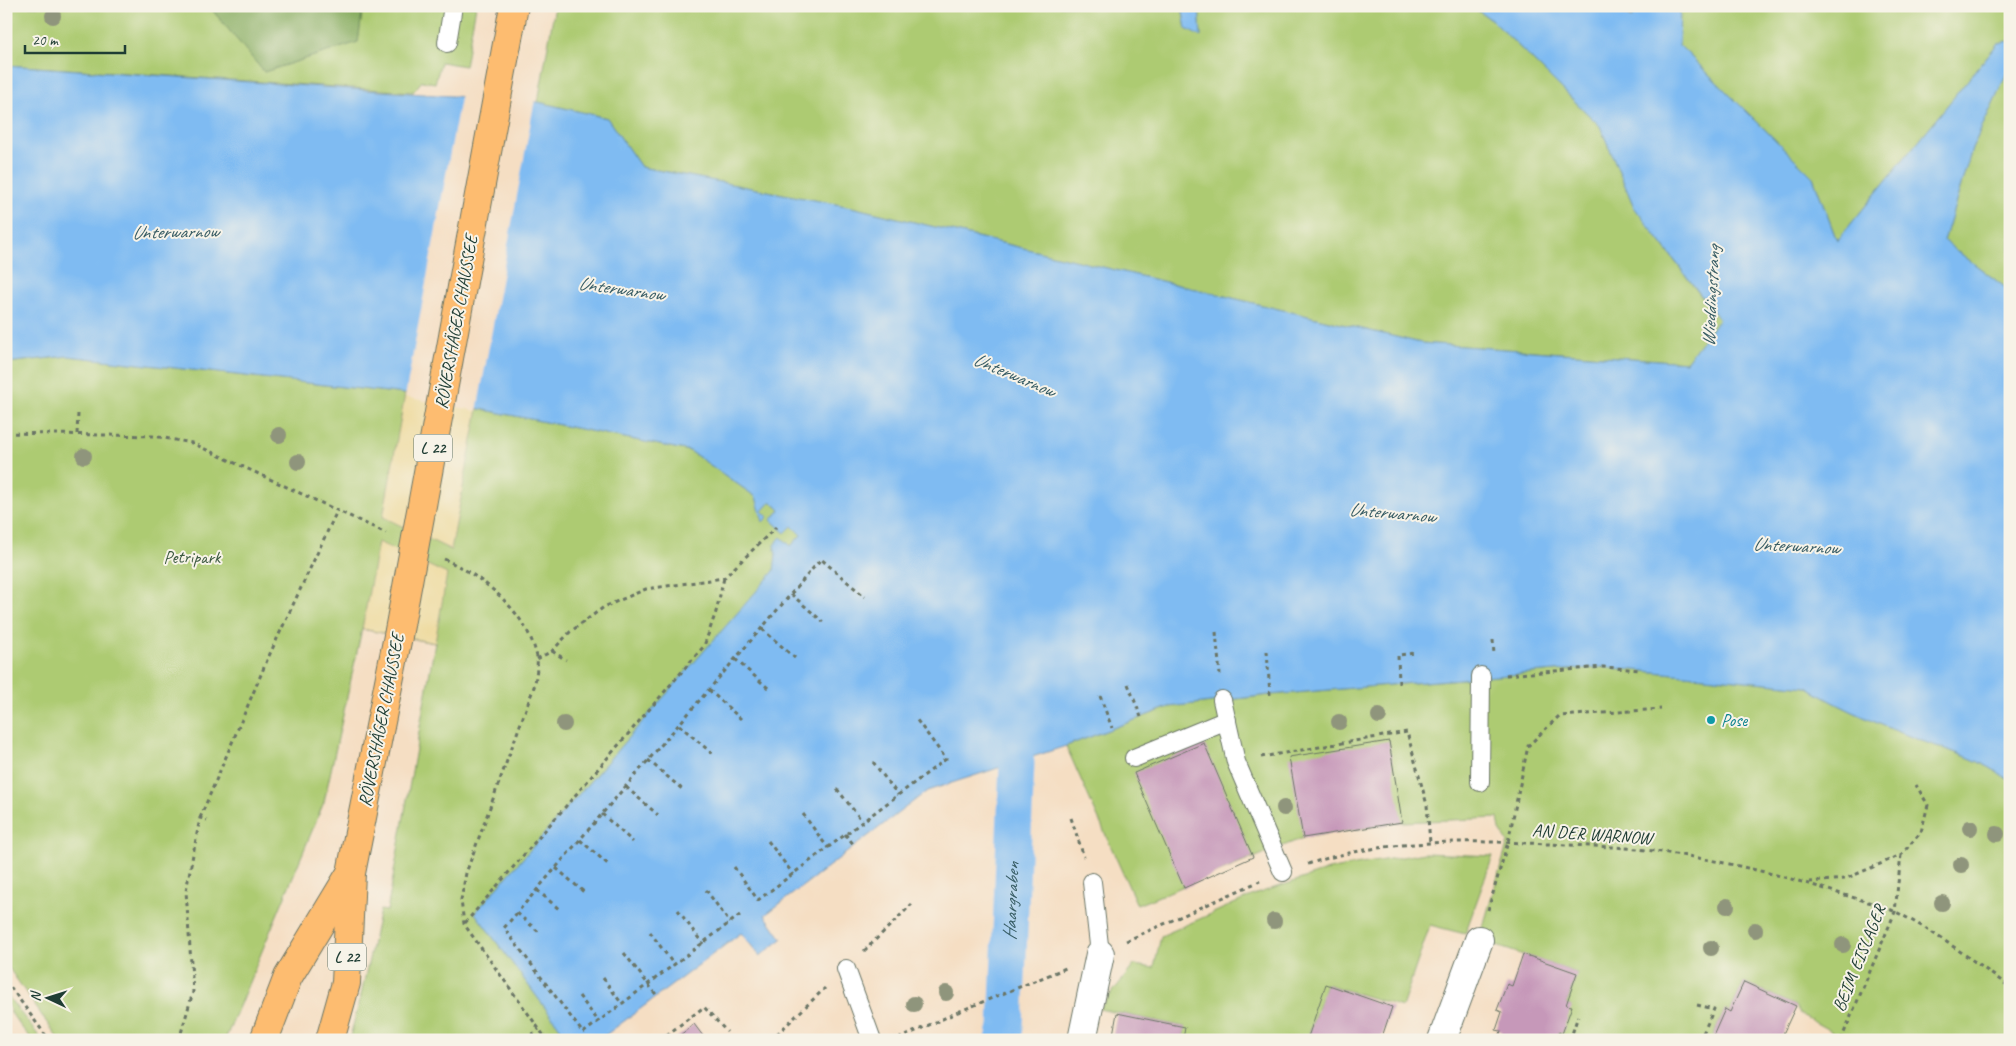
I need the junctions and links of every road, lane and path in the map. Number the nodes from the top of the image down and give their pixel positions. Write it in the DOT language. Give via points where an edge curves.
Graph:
graph roads {
  1 [pos="453,6"];
  2 [pos="514,6"];
  3 [pos="447,44"];
  4 [pos="78,414"];
  5 [pos="77,434"];
  6 [pos="337,511"];
  7 [pos="776,527"];
  8 [pos="724,578"];
  9 [pos="791,594"];
  10 [pos="865,597"];
  11 [pos="824,622"];
  12 [pos="762,629"];
  13 [pos="1216,632"];
  14 [pos="552,651"];
  15 [pos="1267,651"];
  16 [pos="1416,653"];
  17 [pos="795,658"];
  18 [pos="537,659"];
  19 [pos="566,660"];
  20 [pos="735,660"];
  21 [pos="1640,670"];
  22 [pos="1503,675"];
  23 [pos="1481,676"];
  24 [pos="1128,684"];
  25 [pos="1399,684"];
  26 [pos="768,688"];
  27 [pos="709,690"];
  28 [pos="1270,695"];
  29 [pos="1100,696"];
  30 [pos="1222,700"];
  31 [pos="1661,709"];
  32 [pos="1141,717"];
  33 [pos="741,719"];
  34 [pos="916,719"];
  35 [pos="1227,720"];
  36 [pos="679,725"];
  37 [pos="1112,728"];
  38 [pos="714,755"];
  39 [pos="1134,758"];
  40 [pos="648,760"];
  41 [pos="873,762"];
  42 [pos="1236,762"];
  43 [pos="1480,782"];
  44 [pos="1916,785"];
  45 [pos="626,787"];
  46 [pos="682,789"];
  47 [pos="838,789"];
  48 [pos="898,795"];
  49 [pos="602,814"];
  50 [pos="803,814"];
  51 [pos="658,815"];
  52 [pos="200,818"];
  53 [pos="1071,818"];
  54 [pos="207,820"];
  55 [pos="863,822"];
  56 [pos="846,834"];
  57 [pos="580,840"];
  58 [pos="768,841"];
  59 [pos="633,842"];
  60 [pos="1508,842"];
  61 [pos="1430,843"];
  62 [pos="855,846"];
  63 [pos="828,848"];
  64 [pos="1901,855"];
  65 [pos="610,866"];
  66 [pos="734,867"];
  67 [pos="556,868"];
  68 [pos="1283,872"];
  69 [pos="350,873"];
  70 [pos="793,874"];
  71 [pos="1092,882"];
  72 [pos="1806,882"];
  73 [pos="536,890"];
  74 [pos="706,890"];
  75 [pos="585,893"];
  76 [pos="560,910"];
  77 [pos="678,910"];
  78 [pos="1895,912"];
  79 [pos="517,913"];
  80 [pos="740,915"];
  81 [pos="730,923"];
  82 [pos="464,924"];
  83 [pos="1157,926"];
  84 [pos="650,932"];
  85 [pos="541,934"];
  86 [pos="1479,940"];
  87 [pos="703,944"];
  88 [pos="624,953"];
  89 [pos="1100,954"];
  90 [pos="674,965"];
  91 [pos="1073,965"];
  92 [pos="846,969"];
  93 [pos="603,978"];
  94 [pos="6,981"];
  95 [pos="648,985"];
  96 [pos="2010,986"];
  97 [pos="579,996"];
  98 [pos="658,997"];
  99 [pos="622,1004"];
  100 [pos="1697,1005"];
  101 [pos="963,1009"];
  102 [pos="958,1012"];
  103 [pos="1578,1016"];
  104 [pos="599,1022"];
  105 [pos="539,1029"];
  106 [pos="727,1032"];
  107 [pos="49,1040"];
  108 [pos="179,1040"];
  109 [pos="264,1040"];
  110 [pos="330,1040"];
  111 [pos="525,1040"];
  112 [pos="660,1040"];
  113 [pos="872,1040"];
  114 [pos="897,1040"];
  115 [pos="1082,1040"];
  116 [pos="1442,1040"];
  117 [pos="1570,1040"];
  118 [pos="1700,1040"];
  119 [pos="1841,1040"];
  1 -- 3 [label="lane"];
  2 -- 69 [label="main road, RÖVERSHÄGER CHAUSSEE / L 22, bridge" via="398,636"];
  4 -- 5 [label="path"];
  6 -- 52 [label="path" via="268,658"];
  7 -- 8 [label="path"];
  8 -- 14 [label="path" via="646,589 629,596 604,607 570,632"];
  8 -- 82 [label="path" via="704,646"];
  9 -- 10 [label="path" via="821,559"];
  9 -- 11 [label="path"];
  9 -- 12 [label="path"];
  12 -- 17 [label="path"];
  12 -- 20 [label="path"];
  13 -- 30 [label="path"];
  14 -- 18 [label="path"];
  14 -- 19 [label="path"];
  15 -- 28 [label="path"];
  16 -- 25 [label="path" via="1398,654"];
  20 -- 26 [label="path"];
  20 -- 27 [label="path"];
  21 -- 22 [label="path" via="1603,667"];
  23 -- 43 [label="lane"];
  24 -- 32 [label="path"];
  27 -- 33 [label="path"];
  27 -- 36 [label="path"];
  29 -- 37 [label="path"];
  30 -- 35 [label="lane"];
  31 -- 60 [label="path" via="1559,716 1528,746"];
  34 -- 48 [label="path" via="946,759"];
  35 -- 39 [label="lane"];
  35 -- 42 [label="lane"];
  36 -- 38 [label="path"];
  36 -- 40 [label="path"];
  40 -- 45 [label="path"];
  40 -- 46 [label="path"];
  41 -- 48 [label="path"];
  42 -- 61 [label="path" via="1408,732 1427,805"];
  42 -- 68 [label="lane"];
  44 -- 64 [label="path" via="1928,805 1921,832"];
  45 -- 49 [label="path"];
  45 -- 51 [label="path"];
  47 -- 55 [label="path"];
  48 -- 55 [label="path"];
  49 -- 57 [label="path"];
  49 -- 59 [label="path"];
  50 -- 63 [label="path"];
  52 -- 54 [label="path"];
  52 -- 108 [label="path" via="186,891 192,992"];
  53 -- 71 [label="path"];
  55 -- 56 [label="path"];
  56 -- 62 [label="path"];
  56 -- 63 [label="path"];
  57 -- 65 [label="path"];
  57 -- 67 [label="path"];
  58 -- 70 [label="path"];
  60 -- 61 [label="path, AN DER WARNOW"];
  60 -- 72 [label="path, AN DER WARNOW" via="1644,850 1711,860"];
  60 -- 86 [label="path"];
  61 -- 68 [label="path, AN DER WARNOW" via="1326,858"];
  63 -- 70 [label="path"];
  64 -- 72 [label="path" via="1845,879"];
  64 -- 78 [label="path, BEIM EISLAGER"];
  66 -- 70 [label="path" via="758,900"];
  67 -- 73 [label="path"];
  67 -- 75 [label="path"];
  68 -- 83 [label="path, AN DER WARNOW"];
  69 -- 109 [label="main road, RÖVERSHÄGER CHAUSSEE / L 22" via="288,977"];
  69 -- 110 [label="main road, RÖVERSHÄGER CHAUSSEE / L 22" via="346,983"];
  71 -- 89 [label="lane"];
  72 -- 78 [label="path, AN DER WARNOW"];
  73 -- 76 [label="path"];
  73 -- 79 [label="path"];
  74 -- 81 [label="path"];
  77 -- 87 [label="path"];
  78 -- 96 [label="path, AN DER WARNOW"];
  78 -- 119 [label="path, BEIM EISLAGER"];
  79 -- 85 [label="path"];
  79 -- 104 [label="path" via="504,928 583,1033"];
  80 -- 81 [label="path"];
  81 -- 87 [label="path"];
  84 -- 90 [label="path"];
  86 -- 116 [label="street"];
  87 -- 90 [label="path"];
  88 -- 95 [label="path"];
  89 -- 115 [label="street"];
  90 -- 95 [label="path"];
  91 -- 102 [label="path"];
  92 -- 113 [label="lane"];
  93 -- 99 [label="path"];
  94 -- 107 [label="path"];
  95 -- 98 [label="path"];
  95 -- 99 [label="path"];
  97 -- 104 [label="path"];
  99 -- 104 [label="path"];
  100 -- 118 [label="path" via="1714,1009"];
  101 -- 102 [label="path"];
  102 -- 114 [label="path"];
  103 -- 117 [label="path"];
  105 -- 111 [label="path"];
  106 -- 112 [label="path" via="704,1007"];
}
